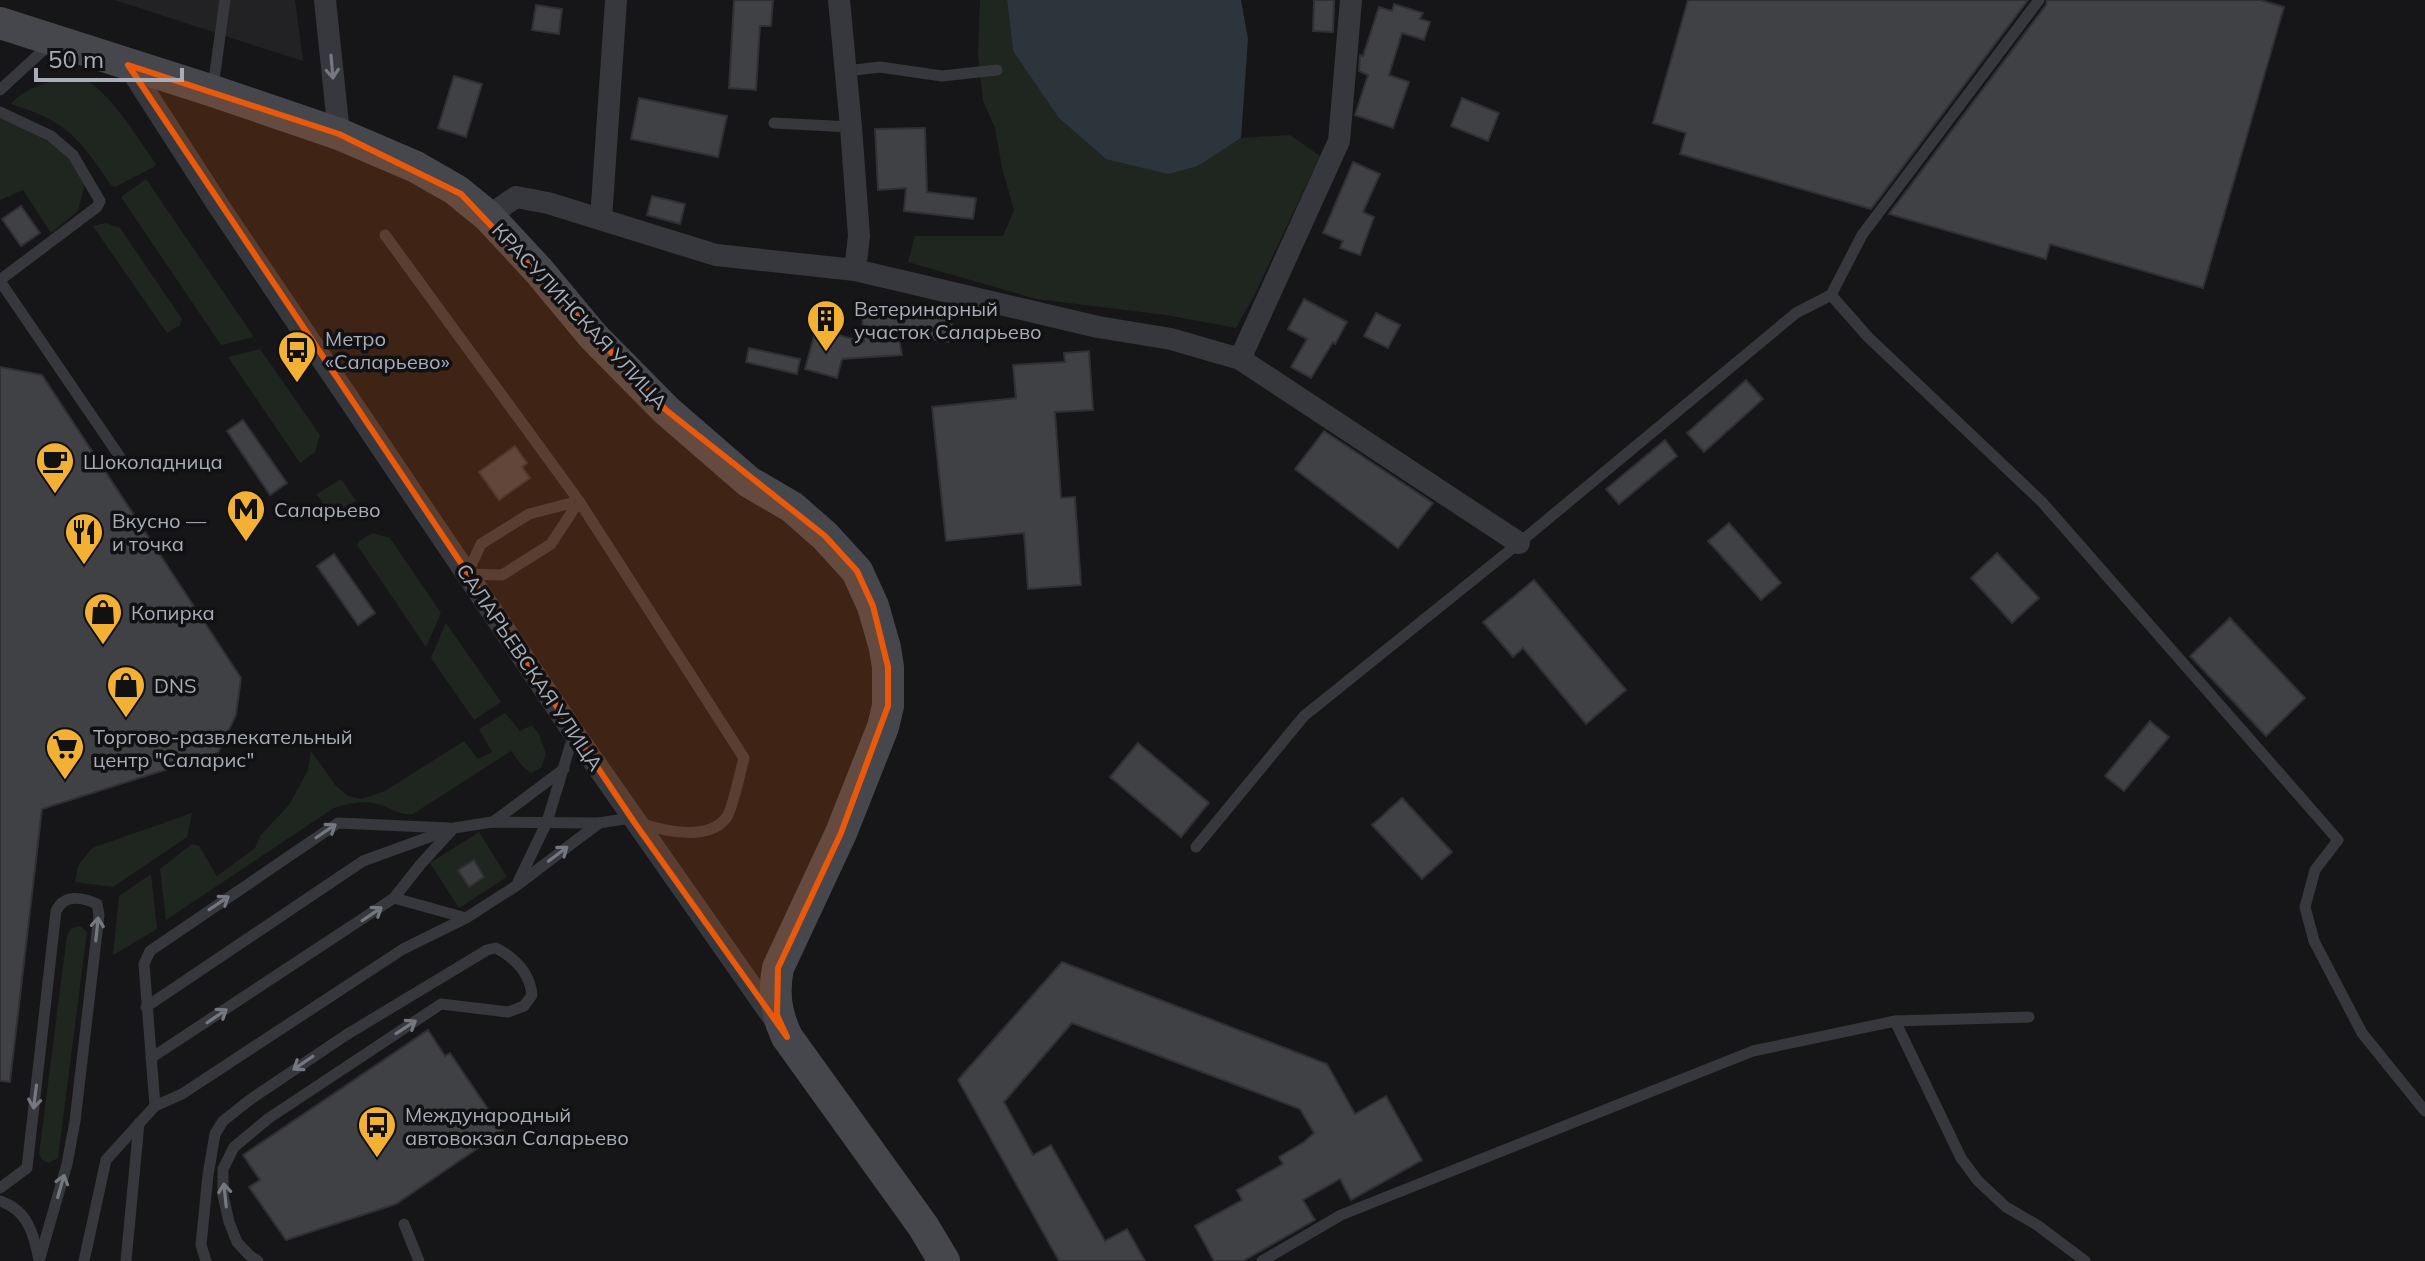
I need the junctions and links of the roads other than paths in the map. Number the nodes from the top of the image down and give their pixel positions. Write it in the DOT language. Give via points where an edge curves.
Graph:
graph roads {
  1 [pos="225,0"];
  2 [pos="325,0"];
  3 [pos="616,0"];
  4 [pos="839,0"];
  5 [pos="1351,0"];
  6 [pos="2039,0"];
  7 [pos="0,23"];
  8 [pos="54,41"];
  9 [pos="128,65"];
  10 [pos="997,70"];
  11 [pos="846,71"];
  12 [pos="0,90"];
  13 [pos="213,91"];
  14 [pos="0,112"];
  15 [pos="774,123"];
  16 [pos="851,127"];
  17 [pos="339,134"];
  18 [pos="488,216"];
  19 [pos="601,219"];
  20 [pos="385,235"];
  21 [pos="855,270"];
  22 [pos="0,280"];
  23 [pos="1831,295"];
  24 [pos="1240,359"];
  25 [pos="122,460"];
  26 [pos="579,501"];
  27 [pos="1519,543"];
  28 [pos="467,574"];
  29 [pos="574,733"];
  30 [pos="564,769"];
  31 [pos="633,820"];
  32 [pos="492,822"];
  33 [pos="547,822"];
  34 [pos="599,823"];
  35 [pos="454,828"];
  36 [pos="1196,847"];
  37 [pos="516,886"];
  38 [pos="394,898"];
  39 [pos="466,918"];
  40 [pos="146,1007"];
  41 [pos="2029,1017"];
  42 [pos="1895,1021"];
  43 [pos="787,1037"];
  44 [pos="151,1058"];
  45 [pos="155,1106"];
  46 [pos="2425,1111"];
  47 [pos="139,1122"];
  48 [pos="0,1188"];
  49 [pos="0,1201"];
  50 [pos="404,1224"];
  51 [pos="39,1261"];
  52 [pos="84,1261"];
  53 [pos="126,1261"];
  54 [pos="206,1261"];
  55 [pos="258,1261"];
  56 [pos="419,1261"];
  57 [pos="944,1261"];
  58 [pos="1262,1261"];
  59 [pos="2085,1261"];
  1 -- 13 [label="lane"];
  2 -- 17 [label="street, one-way"];
  3 -- 19 [label="street"];
  4 -- 11 [label="street"];
  5 -- 24 [label="street" via="1339,141"];
  6 -- 23 [label="lane" via="1862,235"];
  7 -- 8 [label="street, КРАСУЛИНСКАЯ УЛИЦА"];
  8 -- 9 [label="street, КРАСУЛИНСКАЯ УЛИЦА"];
  8 -- 12 [label="lane"];
  9 -- 13 [label="street, КРАСУЛИНСКАЯ УЛИЦА"];
  9 -- 28 [label="street, САЛАРЬЕВСКАЯ УЛИЦА"];
  10 -- 11 [label="lane" via="942,76 880,67"];
  11 -- 16 [label="street"];
  13 -- 17 [label="street, КРАСУЛИНСКАЯ УЛИЦА"];
  14 -- 22 [label="lane" via="51,136 73,155 100,201"];
  15 -- 16 [label="lane"];
  16 -- 21 [label="street" via="859,236"];
  17 -- 18 [label="street, КРАСУЛИНСКАЯ УЛИЦА" via="416,167"];
  18 -- 19 [label="street" via="516,197"];
  18 -- 43 [label="street, КРАСУЛИНСКАЯ УЛИЦА" via="666,410 749,482 792,507 825,536 857,571 873,606 888,667 888,706 841,833 778,968 777,1015"];
  19 -- 21 [label="street" via="716,255"];
  20 -- 26 [label="lane"];
  21 -- 24 [label="street"];
  22 -- 25 [label="lane"];
  23 -- 27 [label="lane" via="1796,313"];
  23 -- 46 [label="lane" via="1868,337 2042,502 2338,840 2315,870 2305,907 2314,941 2362,1033"];
  24 -- 27 [label="street"];
  26 -- 28 [label="lane" via="529,514 481,544"];
  26 -- 28 [label="lane" via="551,544 502,575"];
  26 -- 31 [label="lane" via="744,758 727,817 715,828 662,830"];
  27 -- 36 [label="lane" via="1304,716"];
  28 -- 29 [label="street, САЛАРЬЕВСКАЯ УЛИЦА"];
  29 -- 30 [label="lane"];
  29 -- 31 [label="street, САЛАРЬЕВСКАЯ УЛИЦА"];
  30 -- 32 [label="lane"];
  30 -- 33 [label="lane"];
  31 -- 34 [label="lane"];
  31 -- 43 [label="street, САЛАРЬЕВСКАЯ УЛИЦА"];
  32 -- 33 [label="lane"];
  32 -- 35 [label="lane"];
  33 -- 34 [label="lane"];
  33 -- 37 [label="lane"];
  37 -- 34 [label="lane, one-way"];
  35 -- 38 [label="lane"];
  35 -- 40 [label="lane" via="363,861"];
  40 -- 35 [label="lane, one-way" via="144,964 150,951 338,823"];
  37 -- 39 [label="lane"];
  38 -- 39 [label="lane"];
  44 -- 38 [label="lane, one-way"];
  39 -- 45 [label="lane" via="403,949 182,1094"];
  40 -- 44 [label="lane"];
  41 -- 42 [label="lane"];
  42 -- 58 [label="lane" via="1753,1051 1341,1215"];
  42 -- 59 [label="lane" via="1961,1158 1978,1181 2006,1207"];
  43 -- 57 [label="street, САЛАРЬЕВСКАЯ УЛИЦА"];
  44 -- 45 [label="lane"];
  45 -- 47 [label="lane"];
  47 -- 52 [label="lane" via="106,1160"];
  47 -- 53 [label="lane"];
  51 -- 48 [label="lane, one-way" via="75,1121 99,915 97,904 90,901 68,898 56,911 27,1168"];
  49 -- 51 [label="lane" via="28,1224"];
  50 -- 56 [label="lane"];
  55 -- 54 [label="lane, one-way" via="237,1242 223,1195 223,1169 234,1147 441,1004 508,1012 524,1006 532,995 522,968 496,948 487,950 346,1035 223,1121 215,1134 208,1175 201,1245"];
}
